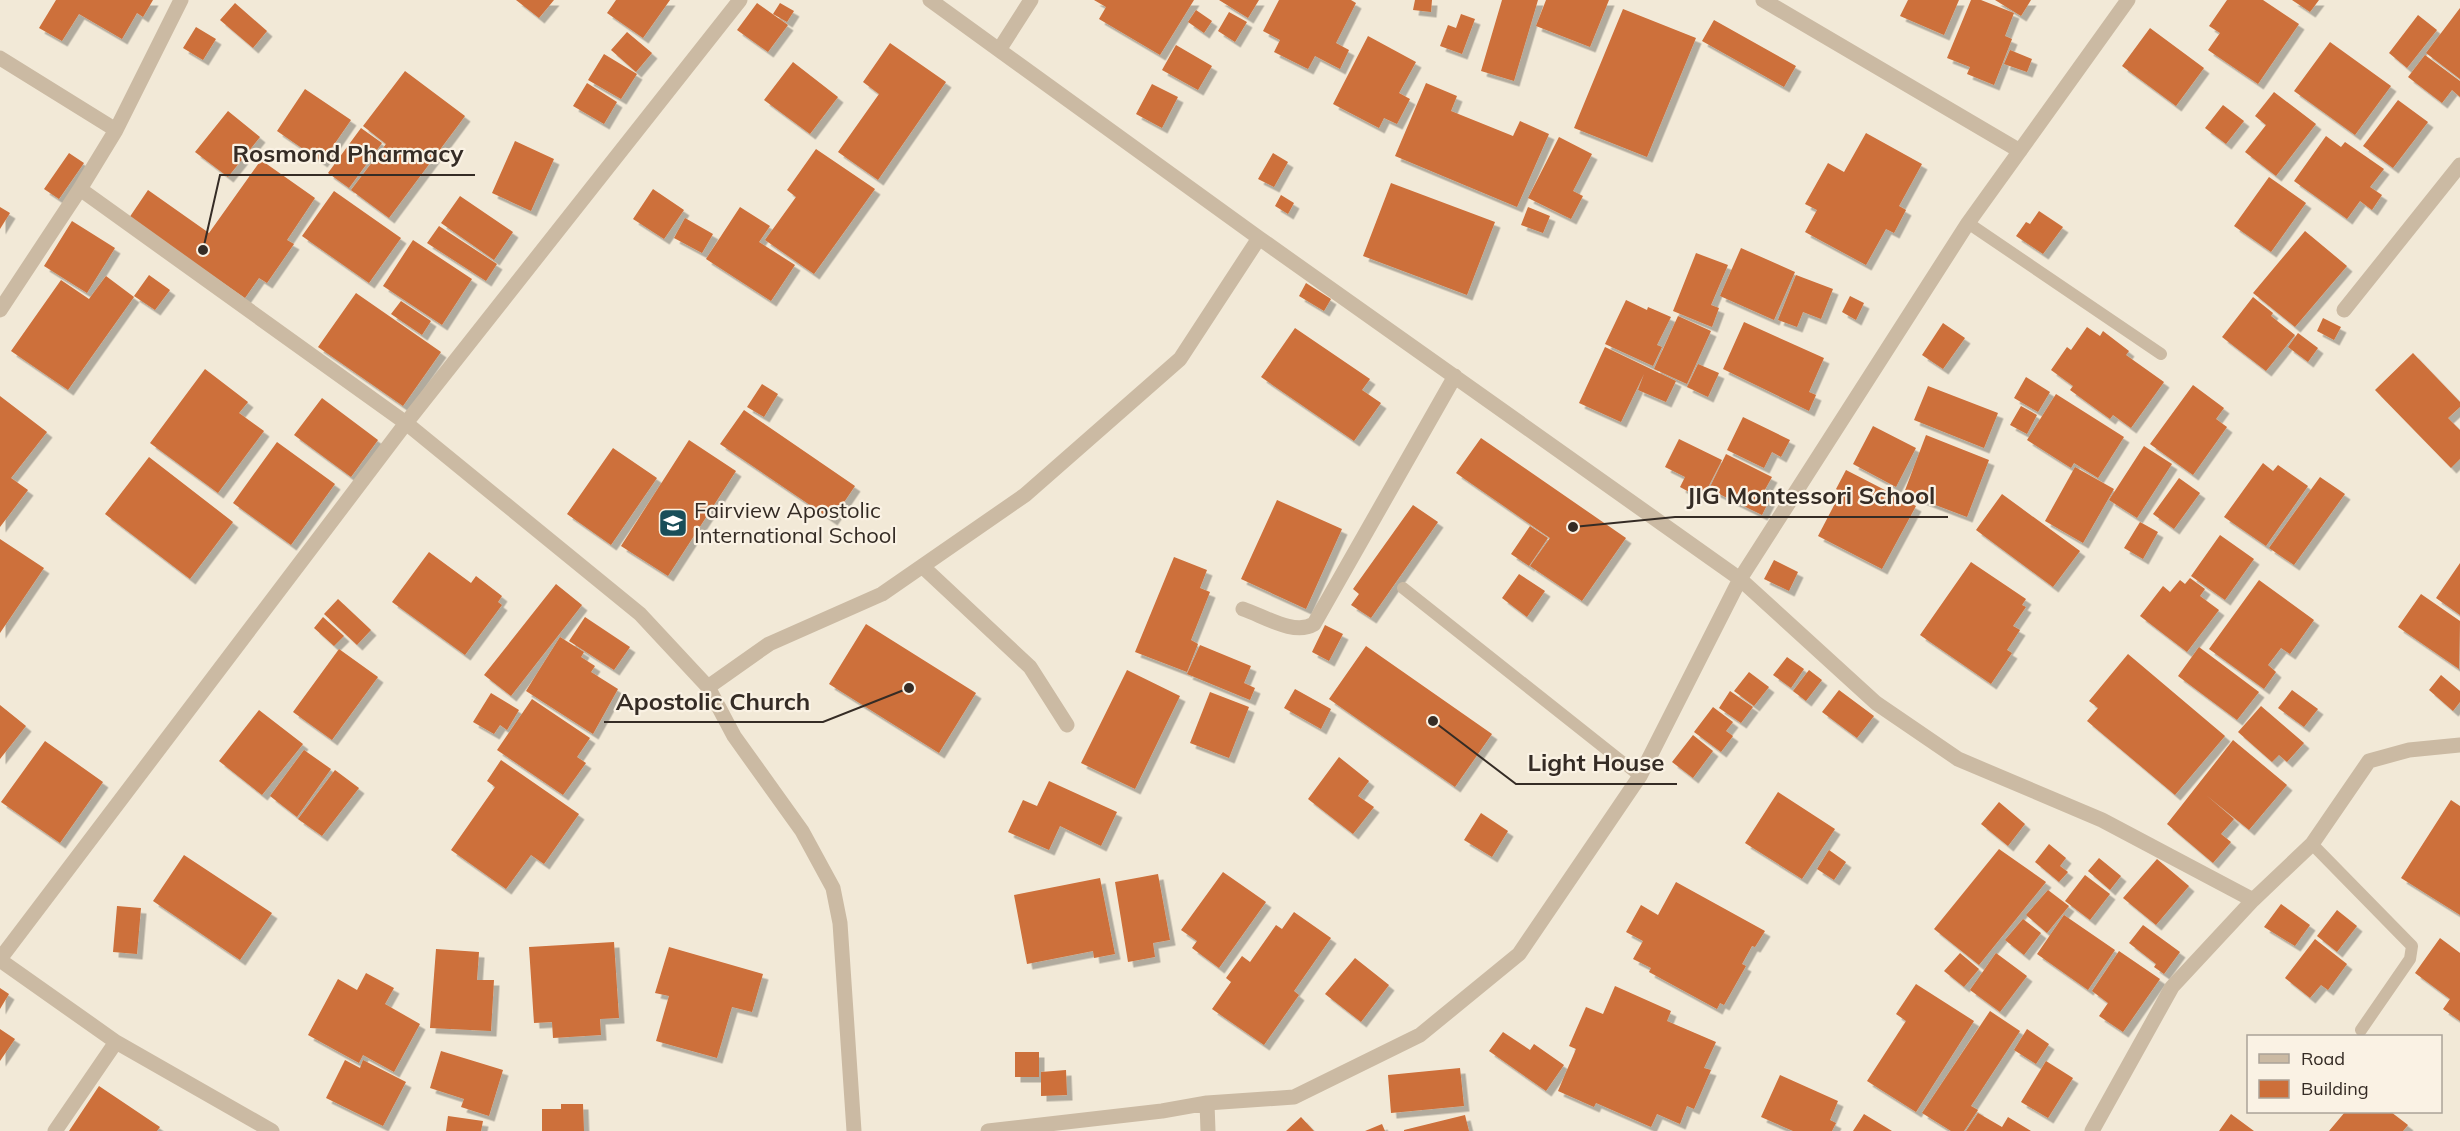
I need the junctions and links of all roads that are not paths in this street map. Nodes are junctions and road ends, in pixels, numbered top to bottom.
1 (181, 0) edge
2 (740, 0) edge
3 (930, 0) edge
4 (1031, 0) edge
5 (1762, 0) edge
6 (2128, 0) edge
7 (999, 50) junction
8 (0, 58) edge
9 (116, 130) junction
10 (2020, 151) junction
11 (2460, 165) edge
12 (80, 189) junction
13 (1968, 223) junction
14 (1260, 238) junction
15 (0, 310) edge
16 (2344, 310) dead end
17 (2162, 354) dead end
18 (1455, 376) junction
19 (406, 423) junction
20 (922, 566) junction
21 (1740, 579) junction
22 (1403, 588) dead end
23 (1243, 609) dead end
24 (708, 687) junction
25 (1067, 725) dead end
26 (2460, 745) edge
27 (1640, 776) junction
28 (2312, 844) junction
29 (2253, 900) junction
30 (0, 959) edge
31 (2361, 1030) dead end
32 (116, 1042) junction
33 (1207, 1103) junction
34 (55, 1131) edge
35 (272, 1131) edge
36 (854, 1131) edge
37 (988, 1131) edge
38 (1208, 1131) edge
39 (2092, 1131) edge

1 - 9 street
2 - 19 street
3 - 7 street
4 - 7 street
5 - 10 street
6 - 10 street
7 - 14 street
8 - 9 street
9 - 12 street
10 - 13 street
11 - 16 street
12 - 15 street
12 - 19 street
13 - 17 lane
13 - 21 street
14 - 18 street
14 - 20 street
18 - 21 street
18 - 23 street
19 - 24 street
19 - 30 street
20 - 24 street
20 - 25 street
21 - 27 street
21 - 29 street
22 - 27 lane
24 - 36 street
26 - 28 street
27 - 33 street
28 - 29 street
28 - 31 lane
29 - 39 street
30 - 32 street
32 - 34 street
32 - 35 street
33 - 37 street
33 - 38 street

